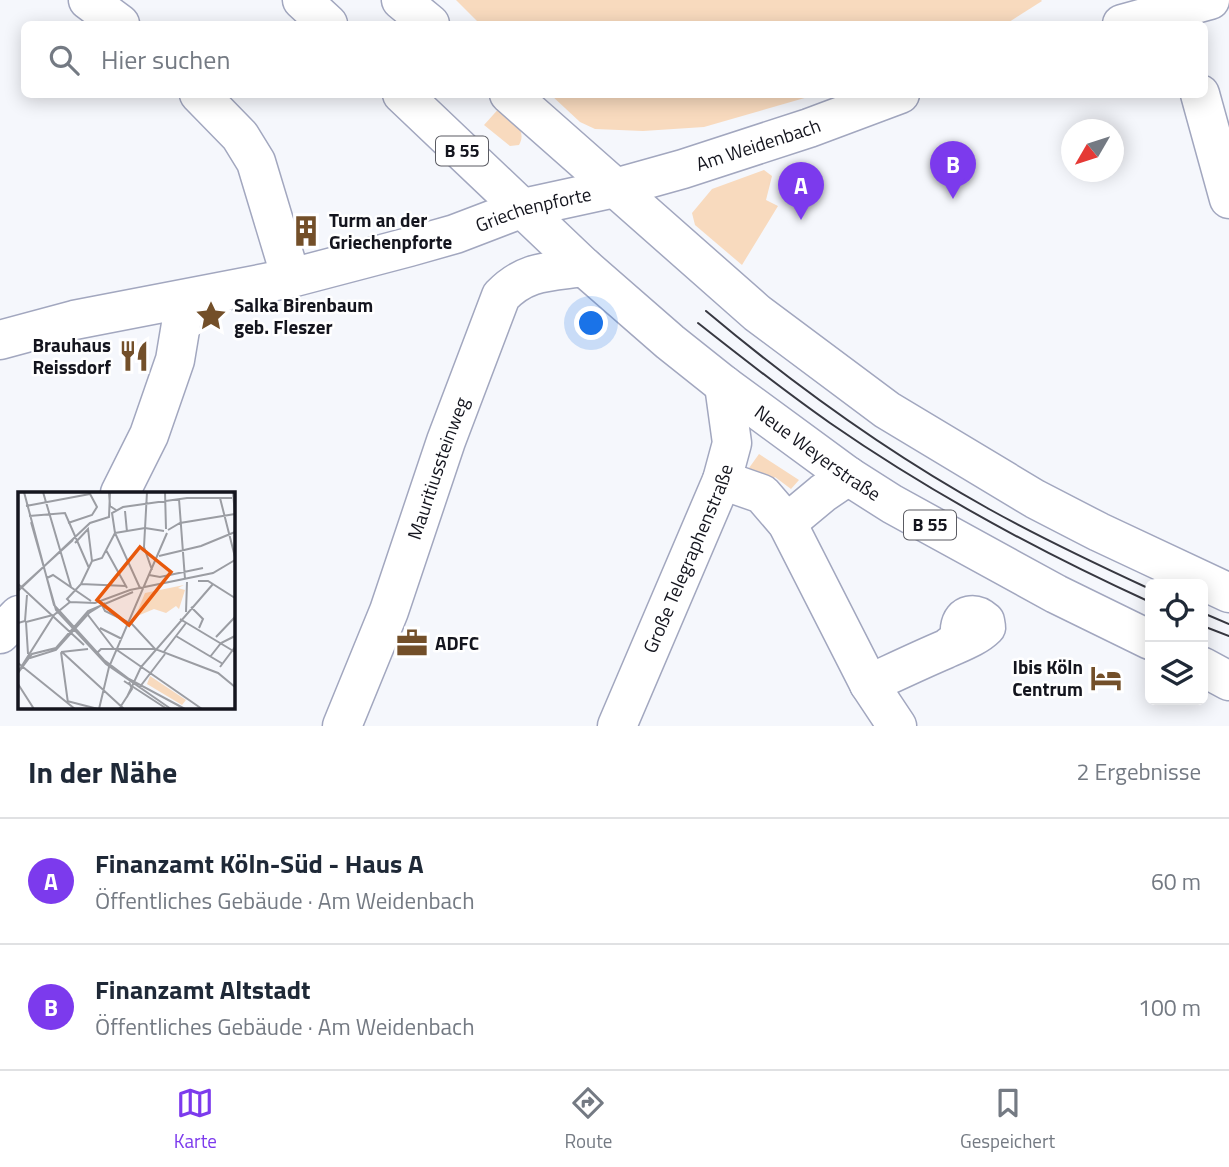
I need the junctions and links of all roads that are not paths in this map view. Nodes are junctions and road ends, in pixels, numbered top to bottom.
1 (88, 0) edge
2 (302, 0) edge
3 (401, 0) edge
4 (1186, 8) edge
5 (116, 21) edge
6 (325, 21) edge
7 (426, 21) edge
8 (1134, 21) edge
9 (203, 98) edge
10 (406, 98) edge
11 (514, 98) edge
12 (889, 98) edge
13 (1201, 98) edge
14 (615, 188) junction
15 (1229, 199) edge
16 (523, 208) junction
17 (584, 267) junction
18 (291, 278) junction
19 (185, 300) junction
20 (0, 340) edge
21 (724, 385) junction
22 (848, 476) junction
23 (722, 480) junction
24 (120, 492) edge
25 (788, 523) junction
26 (1229, 593) edge
27 (18, 616) edge
28 (0, 634) edge
29 (1145, 638) edge
30 (949, 647) dead end
31 (1208, 670) edge
32 (1229, 681) edge
33 (869, 684) junction
34 (342, 726) edge
35 (617, 726) edge
36 (897, 726) edge

1 - 5 street
2 - 6 street
3 - 7 street
4 - 8 street
9 - 18 street
10 - 16 street, B 55
11 - 14 street
12 - 14 street, Am Weidenbach
13 - 15 street
14 - 16 street, Griechenpforte
14 - 26 street
16 - 17 street, Neue Weyerstraße / B 55
16 - 18 street, Griechenpforte
17 - 21 street, Neue Weyerstraße / B 55
17 - 34 street, Mauritiussteinweg
18 - 19 street, Griechenpforte
19 - 20 street, Griechenpforte
19 - 24 street
21 - 22 street, Neue Weyerstraße / B 55
21 - 23 street, Große Telegraphenstraße
22 - 25 street
22 - 29 street, Neue Weyerstraße / B 55
23 - 25 street
23 - 35 street, Große Telegraphenstraße
25 - 33 street
27 - 28 street
30 - 33 street
31 - 32 street
33 - 36 street

